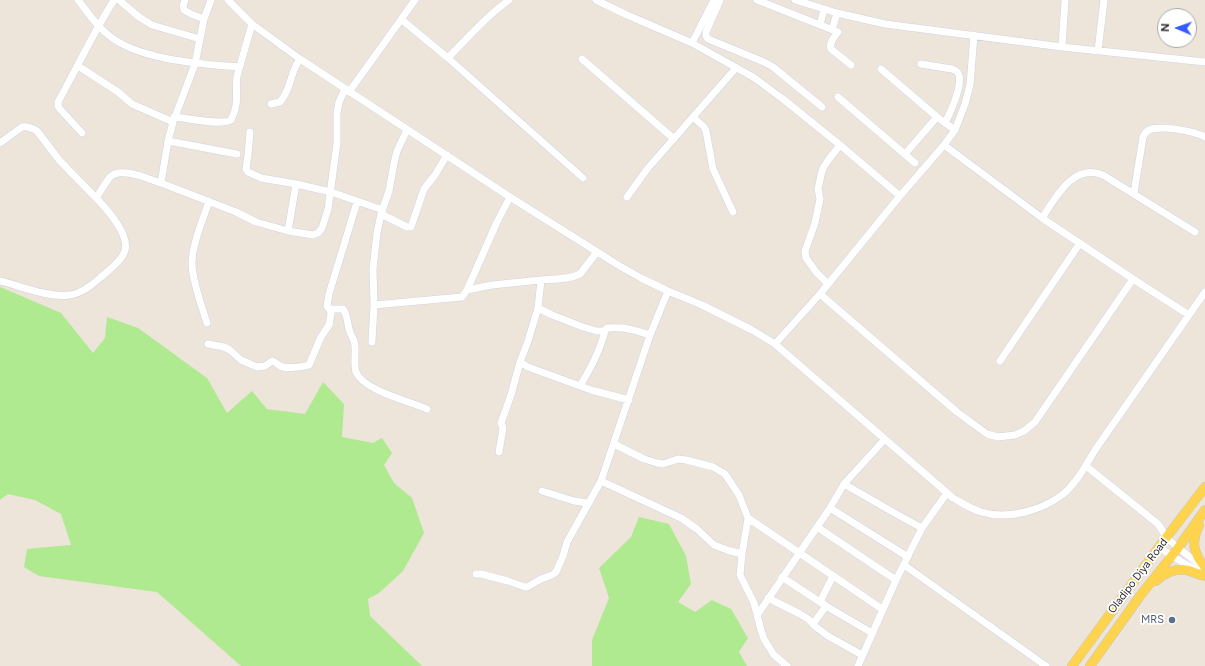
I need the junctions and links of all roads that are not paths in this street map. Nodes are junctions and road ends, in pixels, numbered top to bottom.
1 (78, 0) edge
2 (114, 0) edge
3 (119, 0) edge
4 (185, 0) edge
5 (211, 0) edge
6 (228, 0) edge
7 (415, 0) edge
8 (509, 0) edge
9 (596, 0) edge
10 (714, 0) edge
11 (720, 0) edge
12 (757, 0) edge
13 (795, 0) edge
14 (1066, 0) edge
15 (1104, 0) edge
16 (824, 9) junction
17 (837, 13) junction
18 (204, 19) junction
19 (402, 20) junction
20 (252, 24) junction
21 (820, 25) junction
22 (98, 26) junction
23 (832, 30) junction
24 (974, 36) junction
25 (200, 39) junction
26 (692, 43) junction
27 (1062, 47) junction
28 (1098, 51) junction
29 (448, 58) junction
30 (300, 59) junction
31 (582, 59) dead end
32 (1205, 62) edge
33 (196, 64) junction
34 (921, 64) dead end
35 (851, 65) dead end
36 (78, 66) junction
37 (239, 67) junction
38 (736, 68) junction
39 (882, 69) dead end
40 (347, 90) junction
41 (838, 97) dead end
42 (271, 104) dead end
43 (822, 107) dead end
44 (693, 117) junction
45 (937, 117) junction
46 (173, 120) junction
47 (945, 123) junction
48 (407, 130) junction
49 (954, 130) junction
50 (250, 132) dead end
51 (82, 133) dead end
52 (1205, 137) edge
53 (674, 139) junction
54 (168, 141) junction
55 (0, 143) edge
56 (840, 145) junction
57 (944, 145) junction
58 (237, 154) dead end
59 (904, 154) junction
60 (447, 155) junction
61 (915, 163) dead end
62 (583, 178) dead end
63 (161, 183) junction
64 (296, 184) junction
65 (331, 192) junction
66 (1134, 193) junction
67 (900, 196) junction
68 (510, 197) junction
69 (627, 197) dead end
70 (96, 198) junction
71 (209, 201) junction
72 (357, 202) junction
73 (382, 212) junction
74 (733, 212) dead end
75 (1042, 218) junction
76 (288, 231) junction
77 (1194, 232) dead end
78 (1080, 243) junction
79 (597, 252) junction
80 (1133, 279) junction
81 (541, 280) junction
82 (0, 281) edge
83 (828, 284) junction
84 (467, 290) junction
85 (668, 291) junction
86 (1205, 292) edge
87 (820, 294) junction
88 (374, 305) junction
89 (538, 308) junction
90 (330, 309) junction
91 (1189, 315) junction
92 (207, 323) dead end
93 (605, 331) junction
94 (650, 335) junction
95 (372, 342) dead end
96 (208, 344) dead end
97 (775, 344) junction
98 (1000, 361) dead end
99 (520, 362) junction
100 (580, 386) junction
101 (629, 400) junction
102 (427, 409) dead end
103 (885, 439) junction
104 (614, 444) junction
105 (499, 452) dead end
106 (1086, 466) junction
107 (601, 481) junction
108 (844, 484) junction
109 (1205, 487) edge
110 (542, 491) dead end
111 (947, 493) junction
112 (588, 503) junction
113 (830, 508) junction
114 (1205, 510) edge
115 (1205, 514) edge
116 (748, 518) junction
117 (817, 527) junction
118 (922, 528) junction
119 (1167, 538) junction
120 (1160, 547) junction
121 (1178, 548) junction
122 (799, 552) junction
123 (742, 554) junction
124 (1172, 556) junction
125 (908, 557) junction
126 (904, 564) junction
127 (1205, 568) edge
128 (476, 574) dead end
129 (833, 576) junction
130 (1205, 576) edge
131 (782, 577) junction
132 (896, 580) junction
133 (1140, 596) junction
134 (768, 598) junction
135 (823, 604) junction
136 (882, 609) junction
137 (758, 614) junction
138 (813, 624) junction
139 (872, 633) junction
140 (862, 655) junction
141 (859, 665) edge
142 (787, 666) edge
143 (1046, 666) edge
144 (1072, 666) edge
145 (1090, 666) edge

1 - 22 street
2 - 22 street
3 - 25 street
4 - 18 street
5 - 18 street
6 - 20 street
7 - 19 street
8 - 29 street
9 - 26 street
10 - 26 street
11 - 43 street
12 - 21 street
13 - 16 street
14 - 27 street
15 - 28 street
16 - 17 street
16 - 21 street
17 - 23 street
17 - 24 street
18 - 25 street
19 - 29 street
19 - 40 street
20 - 30 street
20 - 37 street
21 - 23 street
22 - 33 street
22 - 36 street
23 - 35 street
24 - 27 street
24 - 49 street
25 - 33 street
26 - 38 street
27 - 28 street
28 - 32 street
29 - 62 street
30 - 40 street
30 - 42 street
31 - 53 street
33 - 37 street
33 - 46 street
34 - 47 street
36 - 46 street
36 - 51 street
37 - 46 street
38 - 44 street
38 - 56 street
39 - 45 street
40 - 48 street
40 - 65 street
41 - 59 street
44 - 53 street
44 - 74 street
45 - 47 street
45 - 59 street
46 - 54 street
47 - 49 street
48 - 60 street
48 - 73 street
49 - 57 street
50 - 64 street
52 - 66 street
53 - 69 street
54 - 58 street
54 - 63 street
55 - 70 street
56 - 67 street
56 - 83 street
57 - 67 street
57 - 75 street
59 - 61 street
60 - 68 street
60 - 73 street
63 - 70 street
63 - 71 street
64 - 65 street
64 - 76 street
65 - 72 street
65 - 76 street
66 - 75 street
66 - 77 street
67 - 83 street
68 - 79 street
68 - 84 street
70 - 82 street
71 - 76 street
71 - 92 street
72 - 73 street
72 - 90 street
73 - 88 street
75 - 78 street
78 - 80 street
78 - 98 street
79 - 81 street
79 - 85 street
80 - 87 street
80 - 91 street
81 - 84 street
81 - 89 street
83 - 87 street
84 - 88 street
85 - 94 street
85 - 97 street
86 - 91 street
87 - 97 street
88 - 95 street
89 - 93 street
89 - 99 street
90 - 96 street
90 - 102 street
91 - 106 street
93 - 94 street
93 - 100 street
94 - 101 street
97 - 103 street
99 - 100 street
99 - 105 street
100 - 101 street
101 - 104 street
103 - 108 street
103 - 111 street
104 - 107 street
104 - 116 street
106 - 111 street
106 - 119 street
107 - 112 street
107 - 123 street
108 - 113 street
108 - 118 street
109 - 119 main road, Oladipo Diya Road
110 - 112 street
111 - 118 street
112 - 128 street
113 - 117 street
113 - 125 street
114 - 121 main road, Oladipo Diya Road
115 - 127 main road
116 - 122 street
116 - 123 street
117 - 122 street
117 - 132 street
118 - 125 street
119 - 120 main road, Oladipo Diya Road
119 - 121 street
120 - 124 street
120 - 144 main road, Oladipo Diya Road
121 - 124 main road, Oladipo Diya Road
121 - 127 street
122 - 129 street
122 - 131 street
123 - 137 street
124 - 130 street
124 - 133 main road, Oladipo Diya Road
125 - 126 street
126 - 132 street
126 - 143 street
129 - 135 street
129 - 136 street
130 - 133 main road
131 - 134 street
131 - 135 street
132 - 136 street
133 - 145 main road, Oladipo Diya Road
134 - 137 street
134 - 138 street
135 - 138 street
135 - 139 street
136 - 139 street
137 - 142 street
138 - 140 street
139 - 140 street
140 - 141 street

